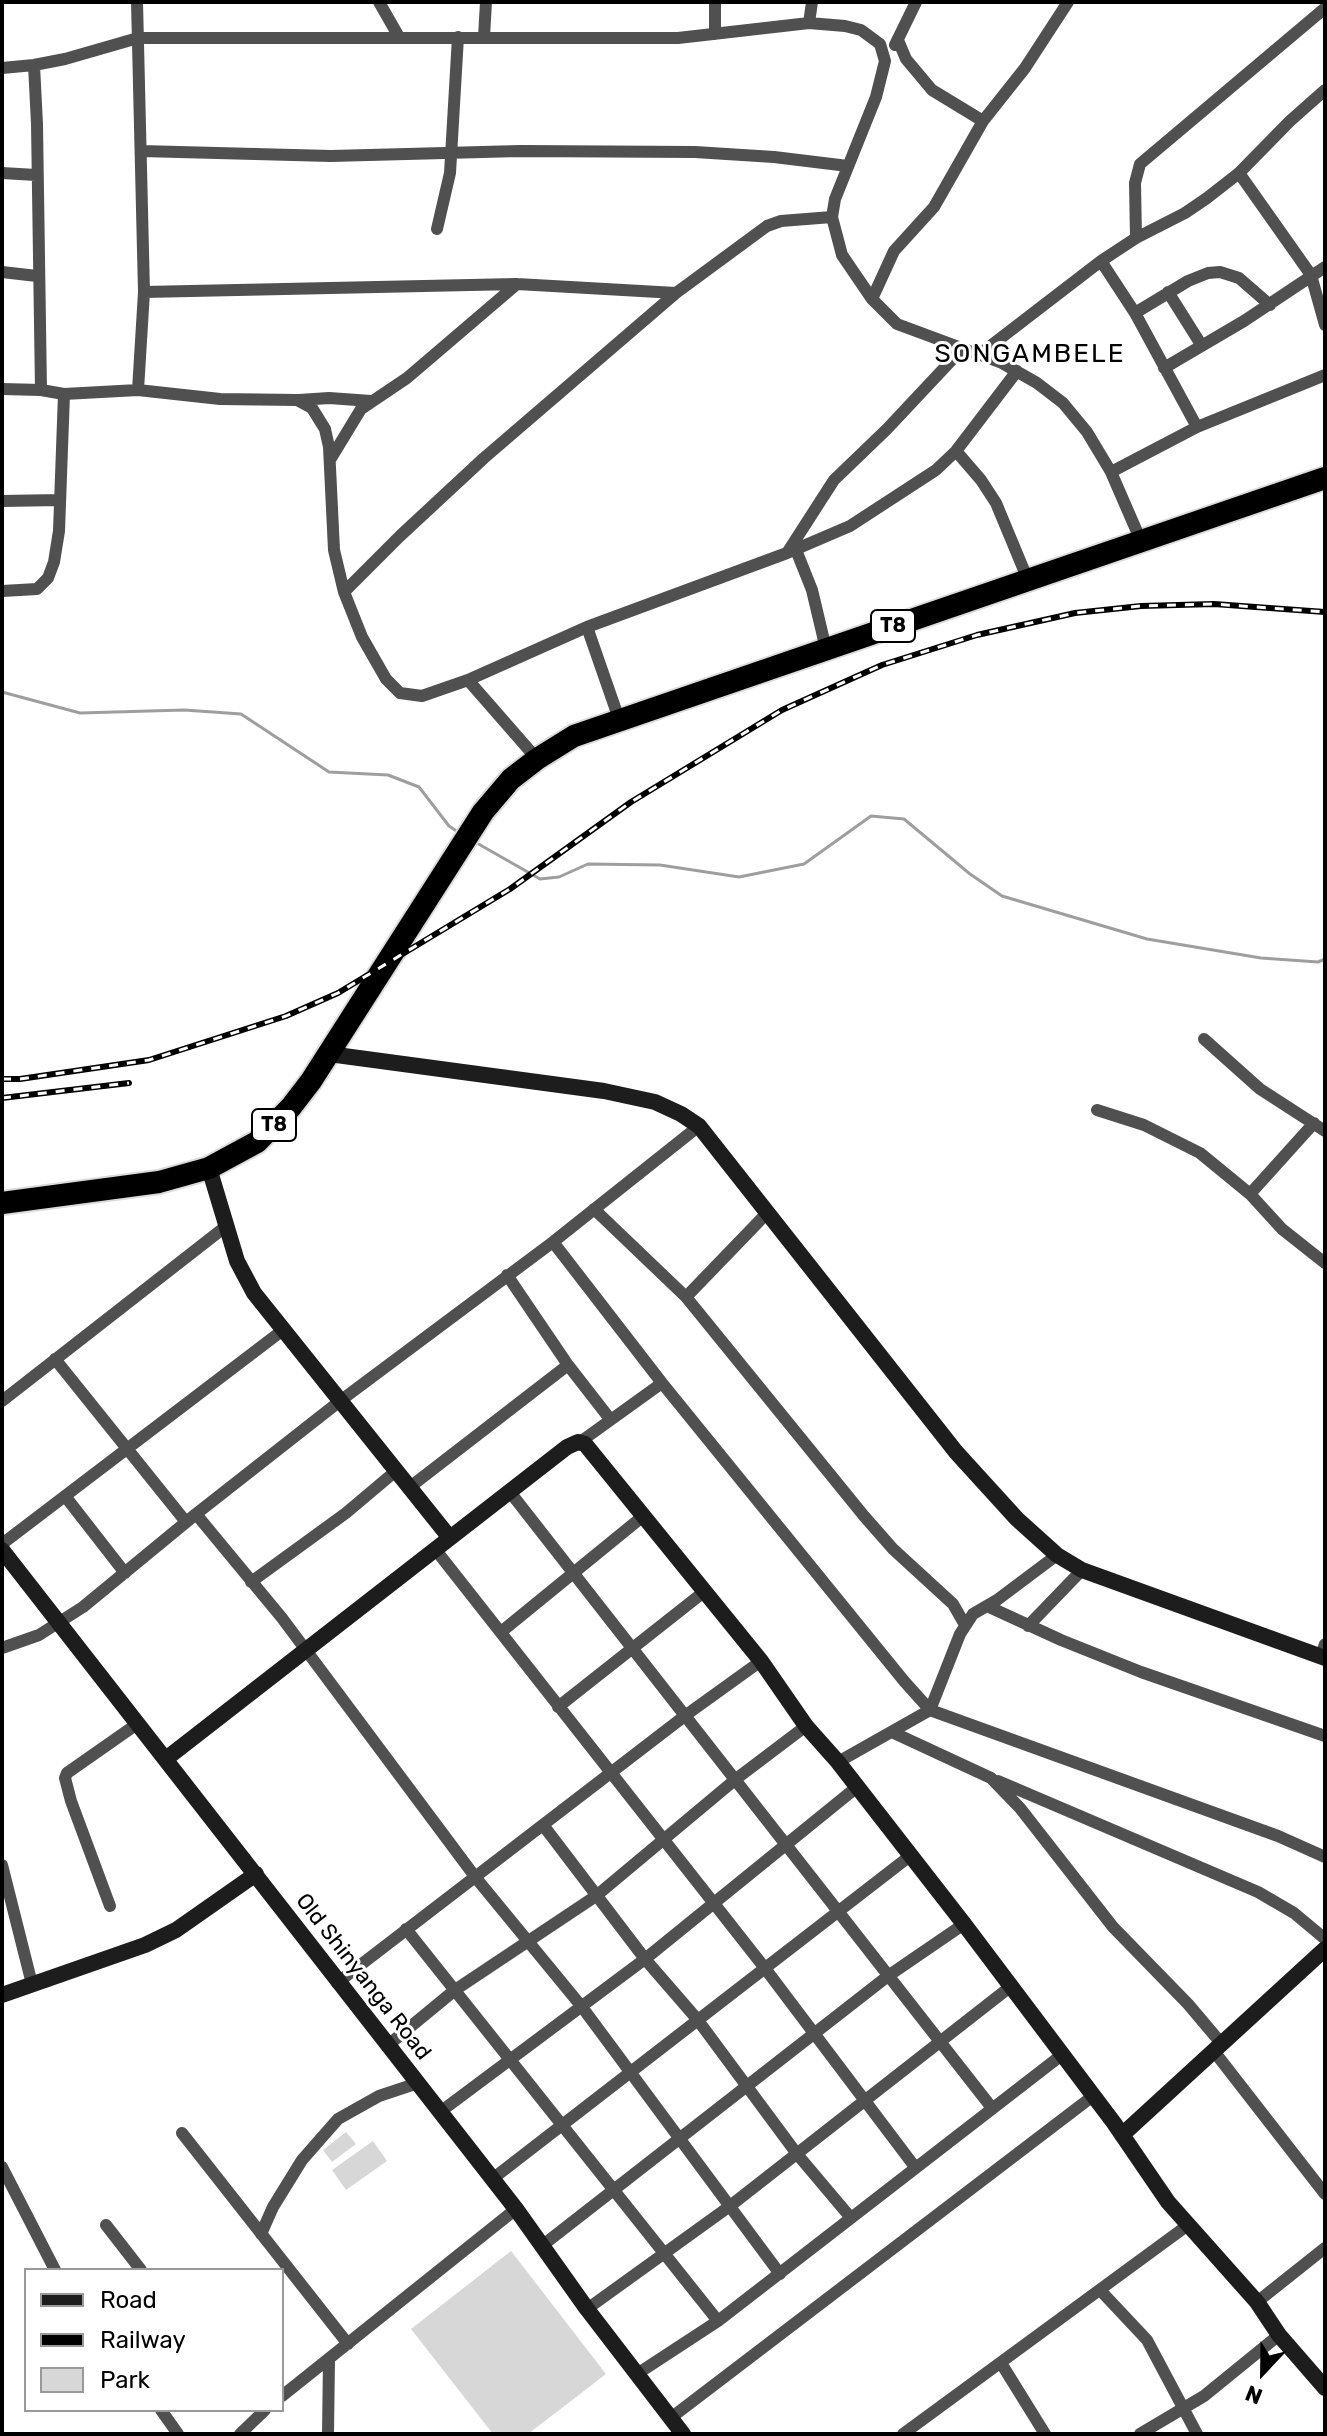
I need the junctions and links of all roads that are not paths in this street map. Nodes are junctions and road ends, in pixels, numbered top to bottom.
1 (137, 2) edge
2 (379, 2) edge
3 (486, 2) edge
4 (715, 2) edge
5 (812, 2) edge
6 (916, 2) edge
7 (1068, 2) edge
8 (1325, 8) edge
9 (809, 23) junction
10 (715, 34) junction
11 (399, 37) junction
12 (458, 37) junction
13 (484, 37) junction
14 (138, 38) junction
15 (898, 40) junction
16 (885, 61) junction
17 (34, 65) junction
18 (2, 68) edge
19 (1325, 90) edge
20 (983, 121) junction
21 (141, 151) junction
22 (452, 152) junction
23 (848, 166) junction
24 (2, 173) edge
25 (1239, 173) junction
26 (36, 175) junction
27 (832, 217) junction
28 (437, 229) dead end
29 (1136, 238) junction
30 (1101, 261) junction
31 (1325, 267) edge
32 (2, 272) edge
33 (1311, 275) junction
34 (37, 276) junction
35 (517, 284) junction
36 (144, 292) junction
37 (1168, 292) junction
38 (676, 293) junction
39 (872, 299) junction
40 (1270, 305) junction
41 (1135, 313) junction
42 (1325, 325) edge
43 (1202, 346) junction
44 (963, 348) junction
45 (980, 354) junction
46 (1164, 368) junction
47 (1017, 371) junction
48 (1325, 375) edge
49 (2, 389) edge
50 (41, 390) junction
51 (138, 390) junction
52 (64, 394) junction
53 (297, 400) junction
54 (371, 401) junction
55 (1197, 427) junction
56 (956, 451) junction
57 (330, 460) junction
58 (1111, 472) junction
59 (1325, 478) edge
60 (60, 500) junction
61 (2, 501) edge
62 (1141, 541) junction
63 (791, 551) junction
64 (1028, 580) junction
65 (2, 591) edge
66 (344, 592) junction
67 (587, 627) junction
68 (826, 649) junction
69 (468, 680) junction
70 (619, 719) junction
71 (537, 759) junction
72 (1204, 1039) dead end
73 (329, 1054) junction
74 (1097, 1110) dead end
75 (699, 1126) junction
76 (1320, 1127) edge
77 (209, 1168) junction
78 (1250, 1194) junction
79 (2, 1203) edge
80 (594, 1209) junction
81 (768, 1212) junction
82 (225, 1227) junction
83 (553, 1242) junction
84 (1325, 1263) edge
85 (507, 1275) junction
86 (686, 1297) junction
87 (283, 1330) junction
88 (55, 1359) junction
89 (568, 1365) junction
90 (662, 1383) junction
91 (2, 1401) edge
92 (340, 1401) junction
93 (610, 1419) junction
94 (580, 1442) junction
95 (127, 1450) junction
96 (397, 1470) junction
97 (410, 1487) junction
98 (510, 1492) junction
99 (65, 1496) junction
100 (642, 1517) junction
101 (191, 1518) junction
102 (450, 1538) junction
103 (2, 1544) edge
104 (435, 1549) junction
105 (2, 1550) edge
106 (1057, 1555) junction
107 (1082, 1570) junction
108 (125, 1573) junction
109 (574, 1575) junction
110 (251, 1582) junction
111 (705, 1591) junction
112 (987, 1606) junction
113 (58, 1624) junction
114 (965, 1625) junction
115 (1028, 1626) junction
116 (501, 1632) junction
117 (2, 1648) edge
118 (632, 1650) junction
119 (308, 1651) junction
120 (1324, 1652) edge
121 (761, 1661) junction
122 (558, 1707) junction
123 (930, 1710) junction
124 (686, 1715) junction
125 (137, 1724) junction
126 (806, 1726) junction
127 (894, 1733) junction
128 (1325, 1736) edge
129 (167, 1758) junction
130 (838, 1762) junction
131 (611, 1773) junction
132 (991, 1778) junction
133 (736, 1779) junction
134 (857, 1787) junction
135 (543, 1825) junction
136 (664, 1840) junction
137 (786, 1844) junction
138 (910, 1856) junction
139 (1325, 1857) edge
140 (2, 1865) edge
141 (256, 1874) junction
142 (476, 1878) junction
143 (596, 1896) junction
144 (713, 1904) junction
145 (110, 1906) dead end
146 (837, 1913) junction
147 (964, 1924) junction
148 (406, 1929) junction
149 (1325, 1939) edge
150 (526, 1941) junction
151 (1325, 1949) edge
152 (645, 1959) junction
153 (764, 1967) junction
154 (888, 1976) junction
155 (337, 1983) junction
156 (32, 1984) junction
157 (1010, 1987) junction
158 (455, 1990) junction
159 (2, 1995) edge
160 (582, 2007) junction
161 (697, 2019) junction
162 (815, 2033) junction
163 (939, 2042) junction
164 (387, 2046) junction
165 (1217, 2047) junction
166 (1063, 2054) junction
167 (510, 2061) junction
168 (629, 2071) junction
169 (418, 2083) junction
170 (748, 2088) junction
171 (1093, 2096) junction
172 (866, 2102) junction
173 (992, 2108) junction
174 (440, 2112) junction
175 (560, 2125) junction
176 (182, 2133) dead end
177 (1122, 2135) junction
178 (680, 2137) junction
179 (797, 2154) junction
180 (2, 2167) edge
181 (915, 2167) junction
182 (491, 2180) junction
183 (613, 2190) junction
184 (1325, 2194) edge
185 (730, 2206) junction
186 (516, 2209) junction
187 (851, 2218) junction
188 (106, 2225) dead end
189 (1188, 2225) junction
190 (261, 2234) junction
191 (543, 2245) junction
192 (1325, 2248) edge
193 (664, 2255) junction
194 (282, 2261) junction
195 (54, 2268) edge
196 (139, 2268) edge
197 (273, 2268) edge
198 (780, 2274) junction
199 (1100, 2290) junction
200 (1257, 2302) junction
201 (587, 2309) junction
202 (718, 2321) junction
203 (1279, 2335) junction
204 (348, 2344) junction
205 (329, 2359) junction
206 (1001, 2363) junction
207 (637, 2374) junction
208 (1324, 2384) edge
209 (284, 2394) edge
210 (1184, 2410) junction
211 (162, 2412) edge
212 (260, 2412) edge
213 (672, 2417) junction
214 (909, 2432) edge
215 (178, 2434) edge
216 (240, 2434) edge
217 (328, 2434) edge
218 (683, 2434) edge
219 (1045, 2434) edge
220 (1140, 2434) edge
221 (1197, 2434) edge

1 - 14 street
2 - 11 street
3 - 13 street
4 - 10 street
5 - 9 street
6 - 15 street
7 - 20 street
8 - 29 street
9 - 10 street
9 - 16 street
10 - 13 street
11 - 12 street
11 - 14 street
12 - 13 street
12 - 22 street
14 - 17 street
14 - 21 street
15 - 16 street
15 - 20 street
16 - 23 street
17 - 18 street
17 - 26 street
19 - 25 street
20 - 39 street
21 - 22 street
21 - 36 street
22 - 23 street
22 - 28 street
23 - 27 street
24 - 26 street
25 - 29 street
25 - 33 street
26 - 34 street
27 - 38 street
27 - 39 street
29 - 30 street
30 - 41 street
30 - 45 street
31 - 33 street
32 - 34 street
33 - 40 street
33 - 42 street
34 - 50 street
35 - 36 street
35 - 38 street
35 - 54 street
36 - 51 street
37 - 40 street
37 - 41 street
37 - 43 street
38 - 66 street
39 - 44 street
40 - 43 street
41 - 46 street
43 - 46 street
44 - 45 street
44 - 63 street
45 - 47 street
46 - 55 street
47 - 56 street
47 - 58 street
48 - 55 street
49 - 50 street
50 - 52 street
51 - 52 street
51 - 53 street
52 - 60 street
53 - 54 street
53 - 57 street
54 - 57 street
55 - 58 street
56 - 63 street
56 - 64 street
57 - 66 street
58 - 62 street
59 - 62 highway, T8
60 - 61 street
60 - 65 street
62 - 64 highway, T8
63 - 67 street
63 - 68 street
64 - 68 highway, T8
66 - 69 street
67 - 69 street
67 - 70 street
68 - 70 highway, T8
69 - 71 street
70 - 71 highway, T8
71 - 73 highway, T8
72 - 76 street
73 - 75 street
73 - 77 highway, T8
74 - 78 street
75 - 80 street
75 - 81 street
76 - 78 street
77 - 79 highway, T8
77 - 82 street
78 - 84 street
80 - 83 street
80 - 86 street
81 - 86 street
81 - 106 street
82 - 87 street
82 - 88 street
83 - 85 street
83 - 90 street
85 - 89 street
85 - 92 street
86 - 114 street
87 - 92 street
87 - 95 street
88 - 91 street
88 - 95 street
89 - 93 street
89 - 97 street
90 - 93 street
90 - 123 street
92 - 96 street
92 - 101 street
93 - 94 street
94 - 98 street
94 - 100 street
95 - 99 street
95 - 101 street
96 - 97 street
96 - 110 street
97 - 102 street
98 - 102 street
98 - 109 street
99 - 103 street
99 - 108 street
100 - 109 street
100 - 111 street
101 - 108 street
101 - 110 street
102 - 104 street
104 - 116 street
104 - 119 street
105 - 113 street, Old Shinyanga Road
106 - 107 street
106 - 112 street
107 - 115 street
107 - 120 street
108 - 113 street
109 - 116 street
109 - 118 street
110 - 119 street
111 - 118 street
111 - 121 street
112 - 114 street
112 - 115 street
113 - 117 street
113 - 125 street, Old Shinyanga Road
114 - 123 street
115 - 128 street
116 - 122 street
118 - 122 street
118 - 124 street
119 - 129 street
119 - 142 street
121 - 124 street
121 - 126 street
122 - 131 street
123 - 127 street
123 - 139 street
124 - 131 street
124 - 133 street
125 - 129 street, Old Shinyanga Road
125 - 145 street
126 - 130 street
126 - 133 street
127 - 130 street
127 - 132 street
129 - 141 street, Old Shinyanga Road
130 - 134 street
131 - 135 street
131 - 136 street
132 - 149 street
132 - 165 street
133 - 136 street
133 - 137 street
134 - 137 street
134 - 138 street
135 - 142 street
135 - 143 street
136 - 143 street
136 - 144 street
137 - 144 street
137 - 146 street
138 - 146 street
138 - 147 street
140 - 156 street
141 - 155 street, Old Shinyanga Road
141 - 156 street
142 - 148 street
142 - 150 street
143 - 150 street
143 - 152 street
144 - 152 street
144 - 153 street
146 - 153 street
146 - 154 street
147 - 154 street
147 - 157 street
148 - 155 street
148 - 158 street
150 - 158 street
150 - 160 street
151 - 165 street
152 - 160 street
152 - 161 street
153 - 161 street
153 - 162 street
154 - 162 street
154 - 163 street
155 - 164 street, Old Shinyanga Road
156 - 159 street
157 - 163 street
157 - 166 street
158 - 164 street
158 - 167 street
160 - 167 street
160 - 168 street
161 - 168 street
161 - 170 street
162 - 170 street
162 - 172 street
163 - 172 street
163 - 173 street
164 - 169 street, Old Shinyanga Road
165 - 177 street
165 - 184 street
166 - 171 street
166 - 173 street
167 - 174 street
167 - 175 street
168 - 175 street
168 - 178 street
169 - 174 street, Old Shinyanga Road
169 - 190 street
170 - 178 street
170 - 179 street
171 - 177 street
171 - 213 street
172 - 179 street
172 - 181 street
173 - 181 street
174 - 182 street, Old Shinyanga Road
175 - 182 street
175 - 183 street
176 - 190 street
177 - 189 street
178 - 183 street
178 - 185 street
179 - 185 street
179 - 187 street
180 - 195 street
181 - 187 street
182 - 186 street, Old Shinyanga Road
183 - 191 street
183 - 193 street
185 - 193 street
185 - 198 street
186 - 191 street, Old Shinyanga Road
186 - 204 street
187 - 198 street
188 - 196 street
189 - 199 street
189 - 200 street
190 - 194 street
191 - 201 street, Old Shinyanga Road
192 - 200 street
193 - 201 street
193 - 202 street
194 - 197 street
194 - 204 street
198 - 202 street
199 - 206 street
199 - 210 street
200 - 203 street
201 - 207 street, Old Shinyanga Road
202 - 207 street
203 - 208 street
203 - 210 street
204 - 205 street
205 - 209 street
205 - 217 street
206 - 214 street
206 - 219 street
207 - 213 street, Old Shinyanga Road
210 - 220 street
210 - 221 street
211 - 215 street
212 - 216 street
213 - 218 street, Old Shinyanga Road

